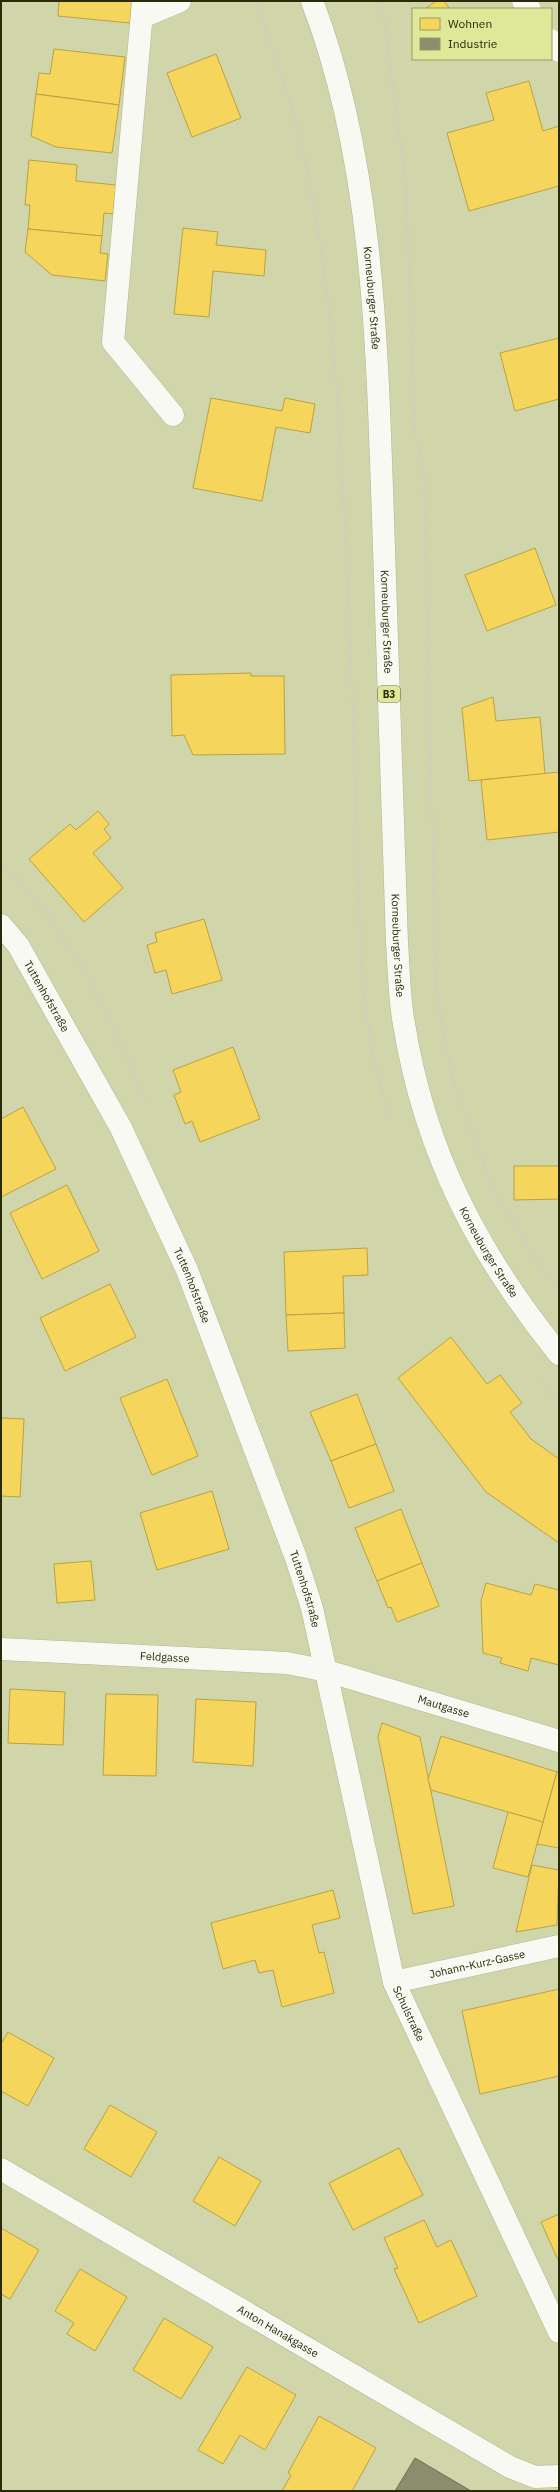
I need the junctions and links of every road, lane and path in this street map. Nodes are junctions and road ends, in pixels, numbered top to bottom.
1 (180, 1) edge
2 (312, 1) edge
3 (378, 1) edge
4 (143, 9) edge
5 (552, 41) edge
6 (559, 51) edge
7 (173, 415) dead end
8 (1, 925) edge
9 (559, 1290) edge
10 (559, 1354) edge
11 (1, 1649) edge
12 (327, 1671) junction
13 (559, 1741) edge
14 (559, 1946) edge
15 (394, 1982) junction
16 (1, 2169) edge
17 (559, 2332) edge
18 (559, 2476) edge

1 - 4 street
2 - 10 street, Korneuburger Straße / B3
3 - 9 path
4 - 7 street
5 - 6 street
8 - 12 street, Tuttenhofstraße
11 - 12 street, Feldgasse
12 - 13 street, Mautgasse
12 - 15 street, Schulstraße
14 - 15 street, Johann-Kurz-Gasse
15 - 17 street, Schulstraße
16 - 18 street, Anton Hanakgasse

